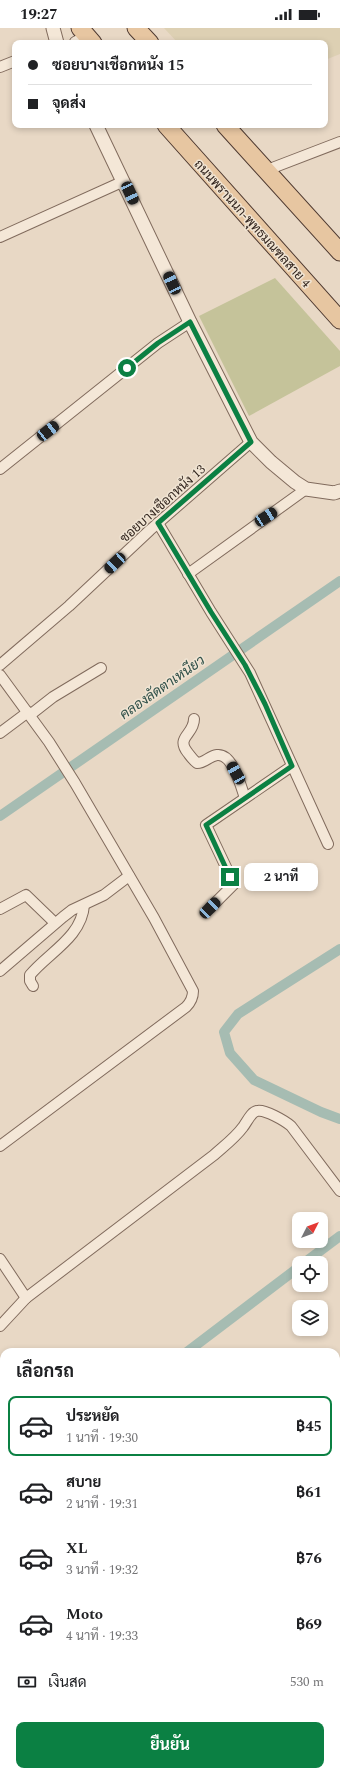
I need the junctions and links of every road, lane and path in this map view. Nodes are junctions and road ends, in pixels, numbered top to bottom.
1 (53, 28) edge
2 (136, 28) edge
3 (141, 28) edge
4 (56, 40) edge
5 (148, 40) edge
6 (149, 40) edge
7 (12, 62) edge
8 (0, 67) edge
9 (98, 128) edge
10 (169, 128) edge
11 (228, 128) edge
12 (340, 142) edge
13 (266, 170) junction
14 (124, 181) junction
15 (0, 237) edge
16 (340, 252) edge
17 (340, 320) edge
18 (190, 322) junction
19 (251, 442) junction
20 (0, 469) edge
21 (306, 489) junction
22 (340, 491) edge
23 (158, 523) junction
24 (188, 574) junction
25 (0, 665) edge
26 (101, 668) dead end
27 (0, 675) edge
28 (29, 714) junction
29 (194, 719) dead end
30 (0, 733) edge
31 (292, 766) junction
32 (245, 798) junction
33 (328, 844) dead end
34 (129, 876) junction
35 (84, 906) junction
36 (210, 908) dead end
37 (0, 909) edge
38 (55, 923) junction
39 (0, 971) edge
40 (33, 986) dead end
41 (0, 1146) edge
42 (340, 1191) edge
43 (0, 1259) edge
44 (26, 1298) junction
45 (0, 1326) edge

1 - 4 street
2 - 5 main road
3 - 6 main road
7 - 8 street
9 - 14 street
10 - 17 main road, ถนนพรานนก-พุทธมณฑลสาย 4
11 - 13 main road
12 - 13 street
13 - 16 main road
14 - 15 street
14 - 18 street
18 - 19 street
18 - 20 street
19 - 21 street
19 - 23 street, ซอยบางเชือกหนัง 13
21 - 22 street
21 - 24 street
23 - 24 street
23 - 25 street, ซอยบางเชือกหนัง 13
24 - 31 street
26 - 28 street
27 - 28 street
28 - 30 street
28 - 34 street
29 - 32 street
31 - 32 street
31 - 33 street
32 - 36 street
34 - 35 street
34 - 41 street
35 - 38 street
35 - 40 street
37 - 38 street
38 - 39 street
42 - 44 street
43 - 44 street
44 - 45 street

